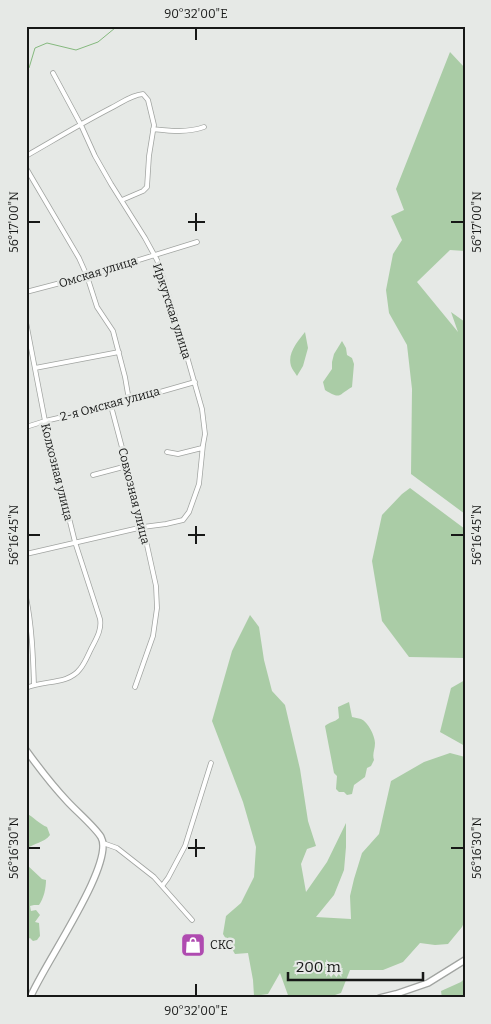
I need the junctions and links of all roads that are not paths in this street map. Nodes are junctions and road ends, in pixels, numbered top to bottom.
1 (53, 73) dead end
2 (81, 125) junction
3 (204, 127) dead end
4 (153, 129) junction
5 (26, 156) edge
6 (26, 168) edge
7 (122, 200) junction
8 (197, 242) dead end
9 (154, 255) junction
10 (88, 276) junction
11 (26, 292) edge
12 (26, 322) edge
13 (119, 352) junction
14 (35, 368) junction
15 (195, 382) junction
16 (129, 400) junction
17 (111, 406) junction
18 (45, 421) junction
19 (26, 427) edge
20 (202, 448) junction
21 (167, 452) dead end
22 (127, 466) junction
23 (93, 475) dead end
24 (143, 527) junction
25 (75, 542) junction
26 (26, 554) edge
27 (26, 598) edge
28 (34, 685) junction
29 (135, 687) dead end
30 (26, 688) edge
31 (26, 750) edge
32 (212, 763) dead end
33 (103, 843) junction
34 (162, 886) junction
35 (192, 920) dead end
36 (465, 960) edge
37 (30, 998) edge
38 (380, 998) edge

1 - 2 street, Иркутская улица
2 - 4 street
2 - 5 street
2 - 7 street, Иркутская улица
3 - 4 street
4 - 7 street
6 - 10 street
7 - 9 street, Иркутская улица
8 - 9 street, Омская улица
9 - 10 street, Омская улица
9 - 15 street, Иркутская улица
10 - 11 street, Омская улица
10 - 13 street
12 - 14 street, Колхозная улица
13 - 14 street
13 - 16 street
14 - 18 street, Колхозная улица
15 - 16 street, 2-я Омская улица
15 - 20 street, Иркутская улица
16 - 17 street, 2-я Омская улица
17 - 18 street, 2-я Омская улица
17 - 22 street, Совхозная улица
18 - 19 street, 2-я Омская улица
18 - 25 street, Колхозная улица
20 - 21 street
20 - 24 street, Иркутская улица
22 - 23 street
22 - 24 street, Совхозная улица
24 - 25 street
24 - 29 street, Совхозная улица
25 - 26 street
25 - 28 street, Колхозная улица
27 - 28 street
28 - 30 street
31 - 33 street
32 - 34 street
33 - 34 street
33 - 37 street
34 - 35 street
36 - 38 street

